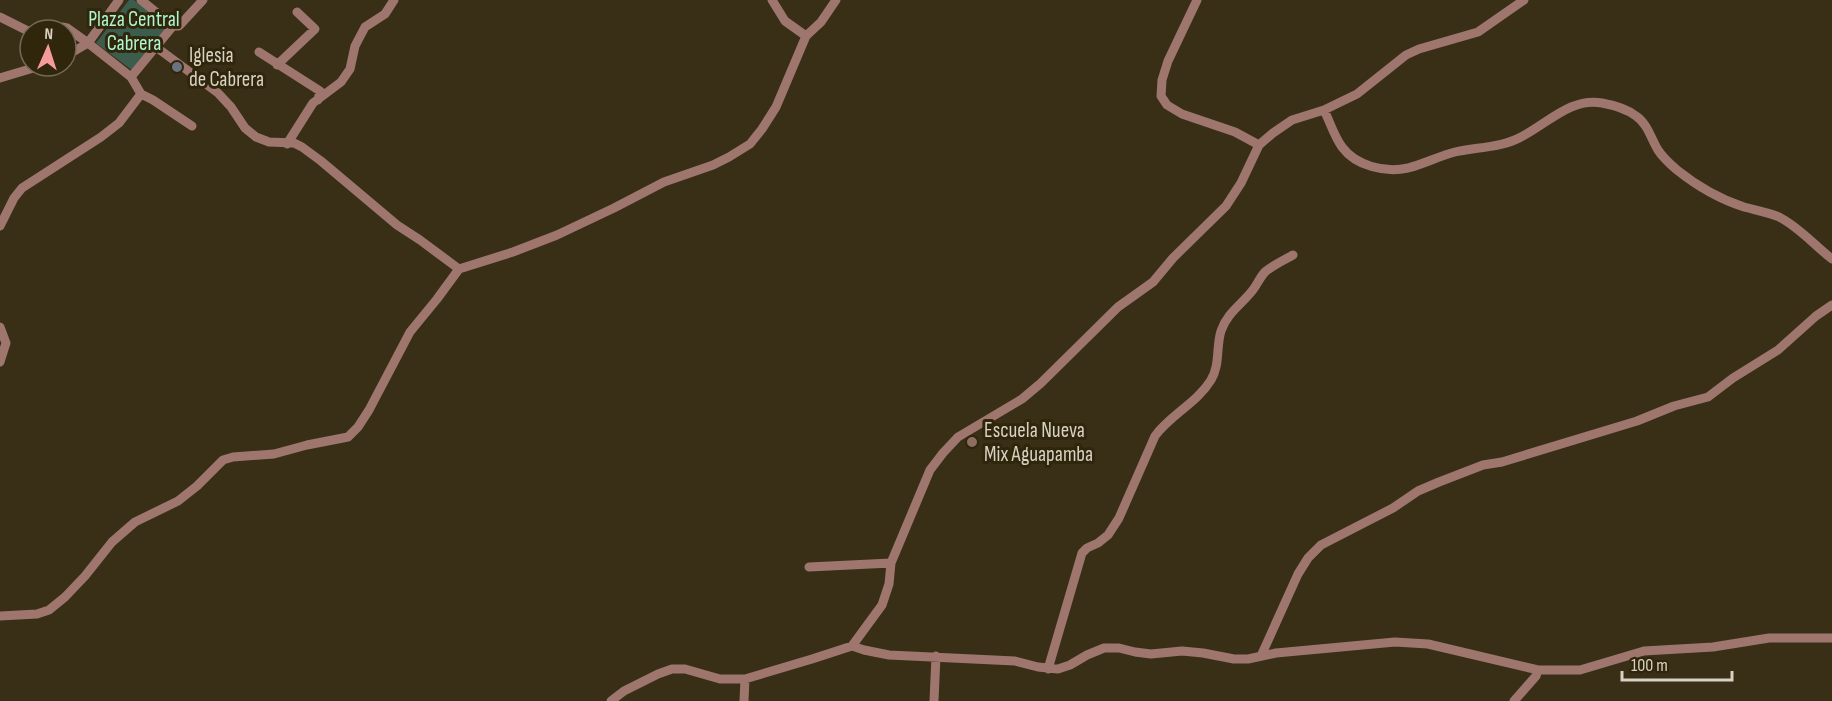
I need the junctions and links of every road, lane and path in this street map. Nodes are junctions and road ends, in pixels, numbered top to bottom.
1 (119, 0) edge
2 (141, 0) edge
3 (203, 0) edge
4 (394, 0) edge
5 (772, 0) edge
6 (836, 0) edge
7 (1197, 0) edge
8 (1524, 0) edge
9 (297, 12) dead end
10 (0, 17) edge
11 (18, 26) edge
12 (173, 26) junction
13 (78, 36) edge
14 (806, 36) junction
15 (88, 43) junction
16 (156, 47) junction
17 (78, 49) edge
18 (259, 52) dead end
19 (277, 65) junction
20 (18, 73) edge
21 (131, 76) junction
22 (0, 78) edge
23 (141, 94) junction
24 (318, 100) junction
25 (1324, 110) junction
26 (192, 126) dead end
27 (287, 144) junction
28 (1259, 145) junction
29 (0, 226) edge
30 (1293, 255) dead end
31 (1832, 259) edge
32 (459, 269) junction
33 (1832, 305) edge
34 (0, 327) edge
35 (0, 362) edge
36 (891, 563) junction
37 (808, 567) dead end
38 (0, 616) edge
39 (1832, 638) edge
40 (852, 646) junction
41 (936, 656) junction
42 (1261, 656) junction
43 (1048, 669) junction
44 (1538, 670) junction
45 (745, 679) junction
46 (611, 701) edge
47 (744, 701) edge
48 (934, 701) edge
49 (1514, 701) edge

1 - 15 street
2 - 12 street
3 - 12 street
4 - 24 street
5 - 14 street
6 - 14 street
7 - 28 street
8 - 25 street
9 - 19 street
10 - 11 street
12 - 16 street
13 - 15 street
14 - 32 street
15 - 17 street
15 - 21 street
16 - 21 street
16 - 27 street
18 - 19 street
19 - 24 street
20 - 22 street
21 - 23 street
23 - 26 street
23 - 29 street
24 - 27 street
25 - 28 street
25 - 31 street
27 - 32 street
28 - 36 street
30 - 43 street
32 - 38 street
33 - 42 street
34 - 35 street
36 - 37 street
36 - 40 street
39 - 44 street
40 - 41 street
40 - 45 street
41 - 43 street
41 - 48 street
42 - 43 street
42 - 44 street
44 - 49 street
45 - 46 street
45 - 47 street

